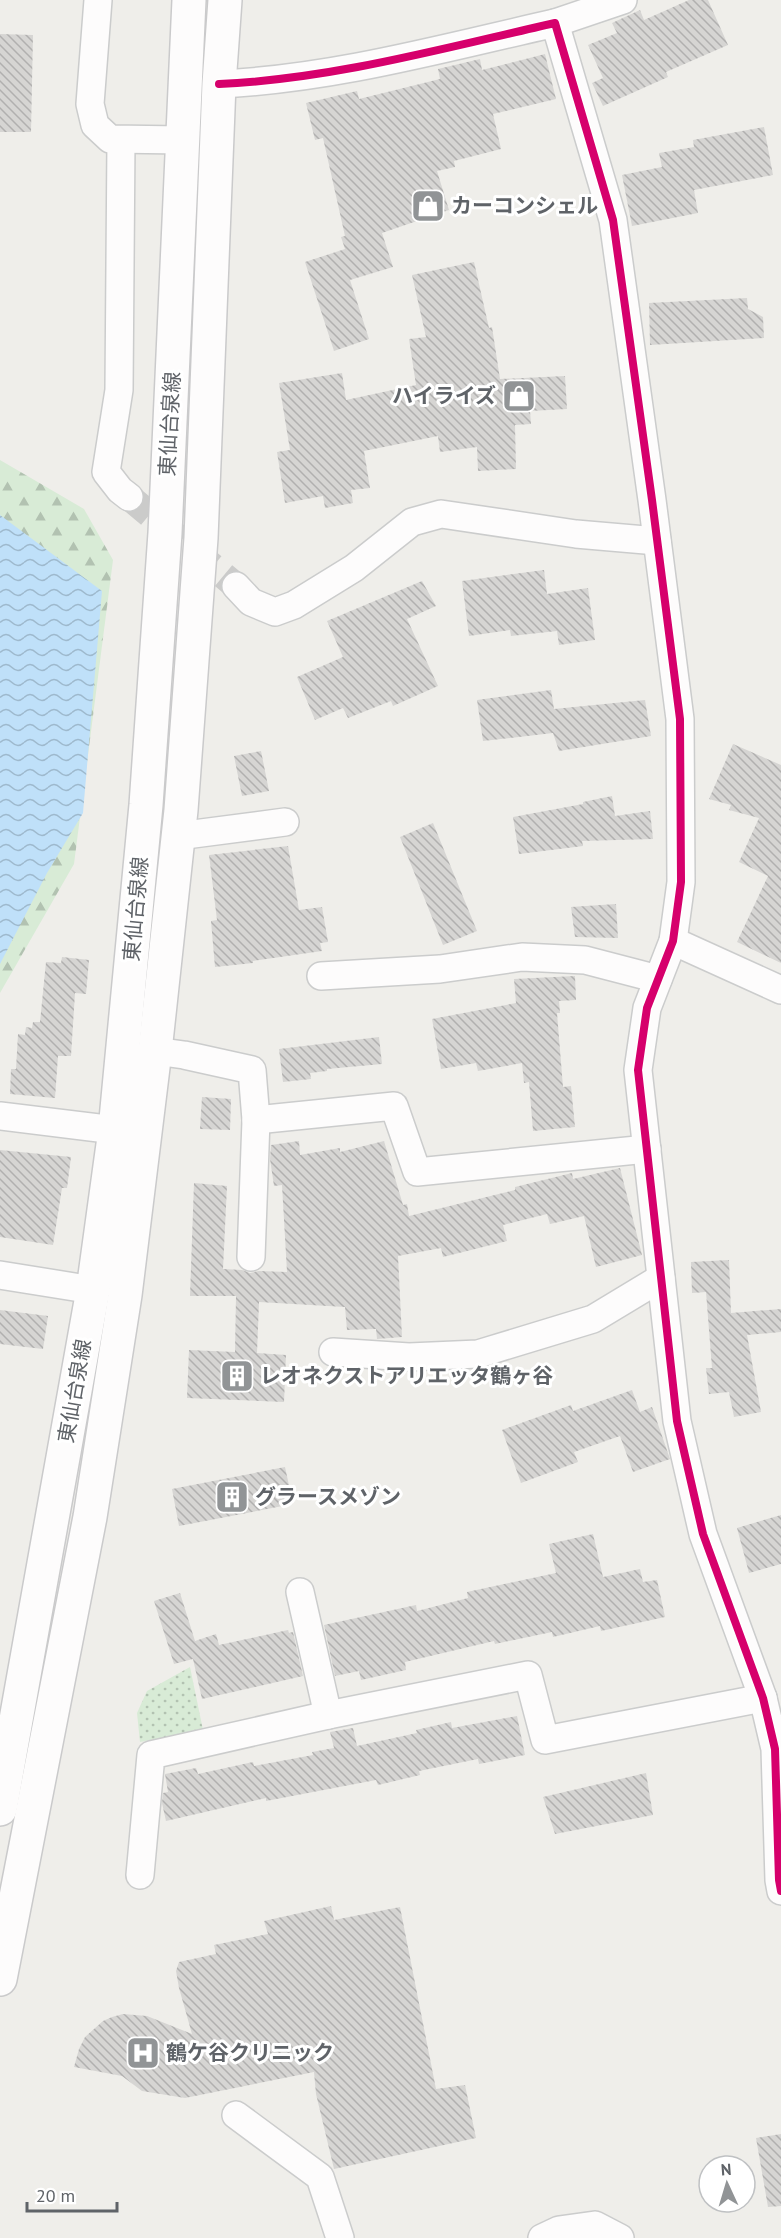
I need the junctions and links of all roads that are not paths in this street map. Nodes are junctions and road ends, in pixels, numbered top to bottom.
1 (98, 0) edge
2 (189, 0) edge
3 (225, 0) edge
4 (623, 0) edge
5 (555, 23) junction
6 (219, 84) junction
7 (121, 140) junction
8 (184, 140) junction
9 (129, 497) tunnel mouth
10 (657, 541) junction
11 (236, 586) tunnel mouth
12 (285, 822) dead end
13 (178, 836) junction
14 (673, 941) junction
15 (321, 976) dead end
16 (658, 979) junction
17 (781, 990) edge
18 (156, 1051) junction
19 (0, 1116) edge
20 (256, 1120) junction
21 (115, 1130) junction
22 (647, 1149) junction
23 (250, 1257) dead end
24 (0, 1275) edge
25 (661, 1278) junction
26 (93, 1290) junction
27 (333, 1352) dead end
28 (300, 1592) dead end
29 (763, 1698) junction
30 (328, 1715) junction
31 (0, 1809) edge
32 (140, 1875) dead end
33 (781, 1891) edge
34 (0, 1979) edge
35 (236, 2115) dead end
36 (340, 2238) edge
37 (542, 2238) edge
38 (620, 2238) edge

1 - 7 street
2 - 8 street, 東仙台泉線
3 - 6 street
4 - 5 street
5 - 6 street
5 - 10 street
6 - 13 street
7 - 8 street
7 - 9 street
8 - 21 street, 東仙台泉線
10 - 11 street
10 - 14 street
12 - 13 street
13 - 18 street
14 - 16 street
14 - 17 street
15 - 16 street
16 - 22 street
18 - 20 street
18 - 34 street
19 - 21 street
20 - 22 street
20 - 23 street
21 - 26 street, 東仙台泉線
22 - 25 street
24 - 26 street
25 - 27 street
25 - 29 street
26 - 31 street, 東仙台泉線
28 - 30 street
29 - 30 street
29 - 33 street
30 - 32 street
35 - 36 street
37 - 38 street

